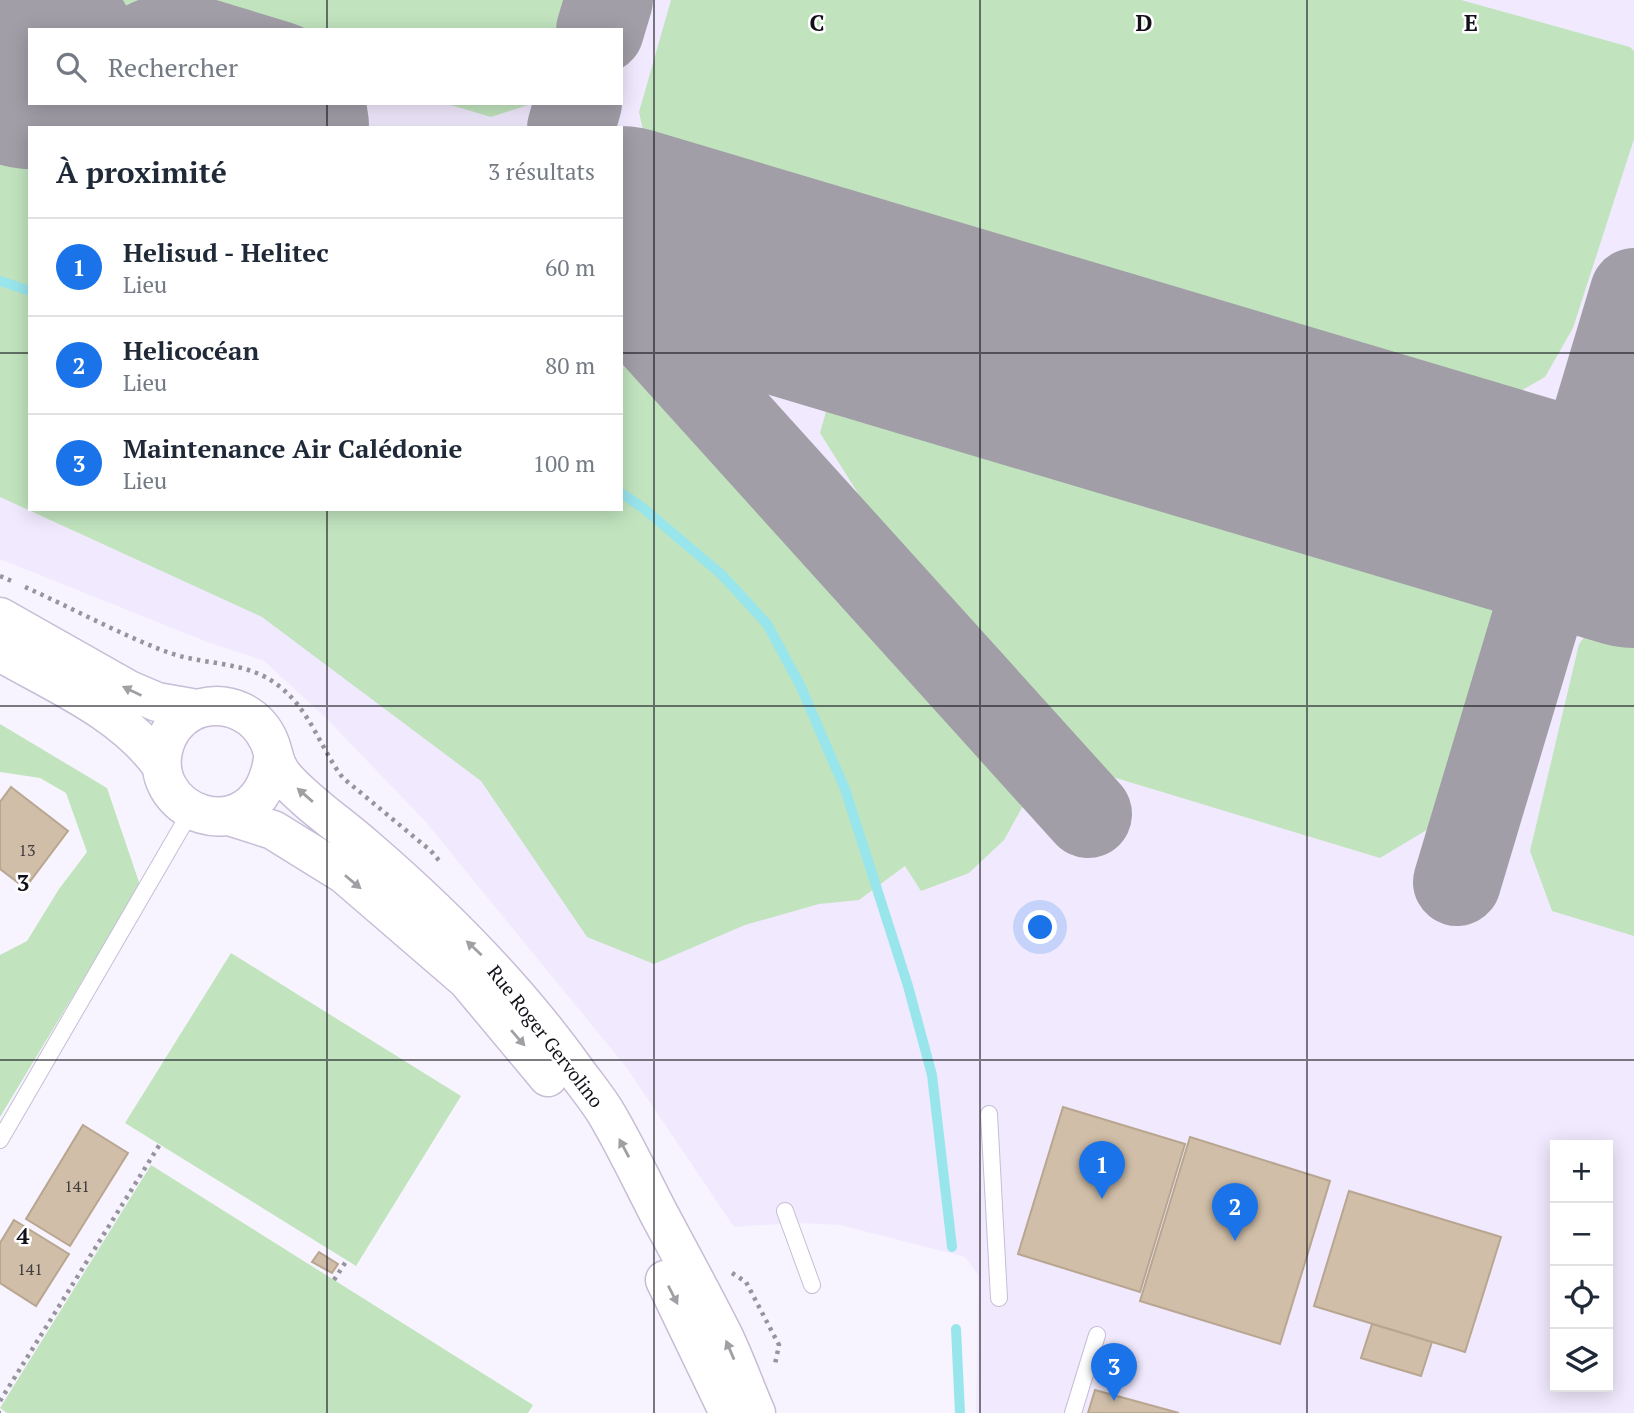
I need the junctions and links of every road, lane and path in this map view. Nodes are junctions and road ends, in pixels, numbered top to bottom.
1 (0, 617) edge
2 (0, 652) edge
3 (197, 709) junction
4 (273, 759) junction
5 (161, 765) junction
6 (191, 811) junction
7 (229, 816) junction
8 (989, 1114) dead end
9 (0, 1140) edge
10 (160, 1144) dead end
11 (785, 1211) dead end
12 (347, 1260) dead end
13 (334, 1280) dead end
14 (812, 1285) dead end
15 (999, 1298) dead end
16 (1097, 1335) dead end
17 (0, 1401) edge
18 (729, 1413) edge
19 (756, 1413) edge
20 (1073, 1413) edge

3 -> 1 main road
2 - 5 main road
3 - 4 main road
3 - 5 main road
4 - 7 main road
19 -> 4 main road, Rue Roger Gervolino
5 - 6 main road
6 - 7 main road
6 - 9 lane
7 -> 18 main road, Rue Roger Gervolino
8 - 15 lane
10 - 17 path
11 - 14 lane
12 - 13 path
16 - 20 lane

